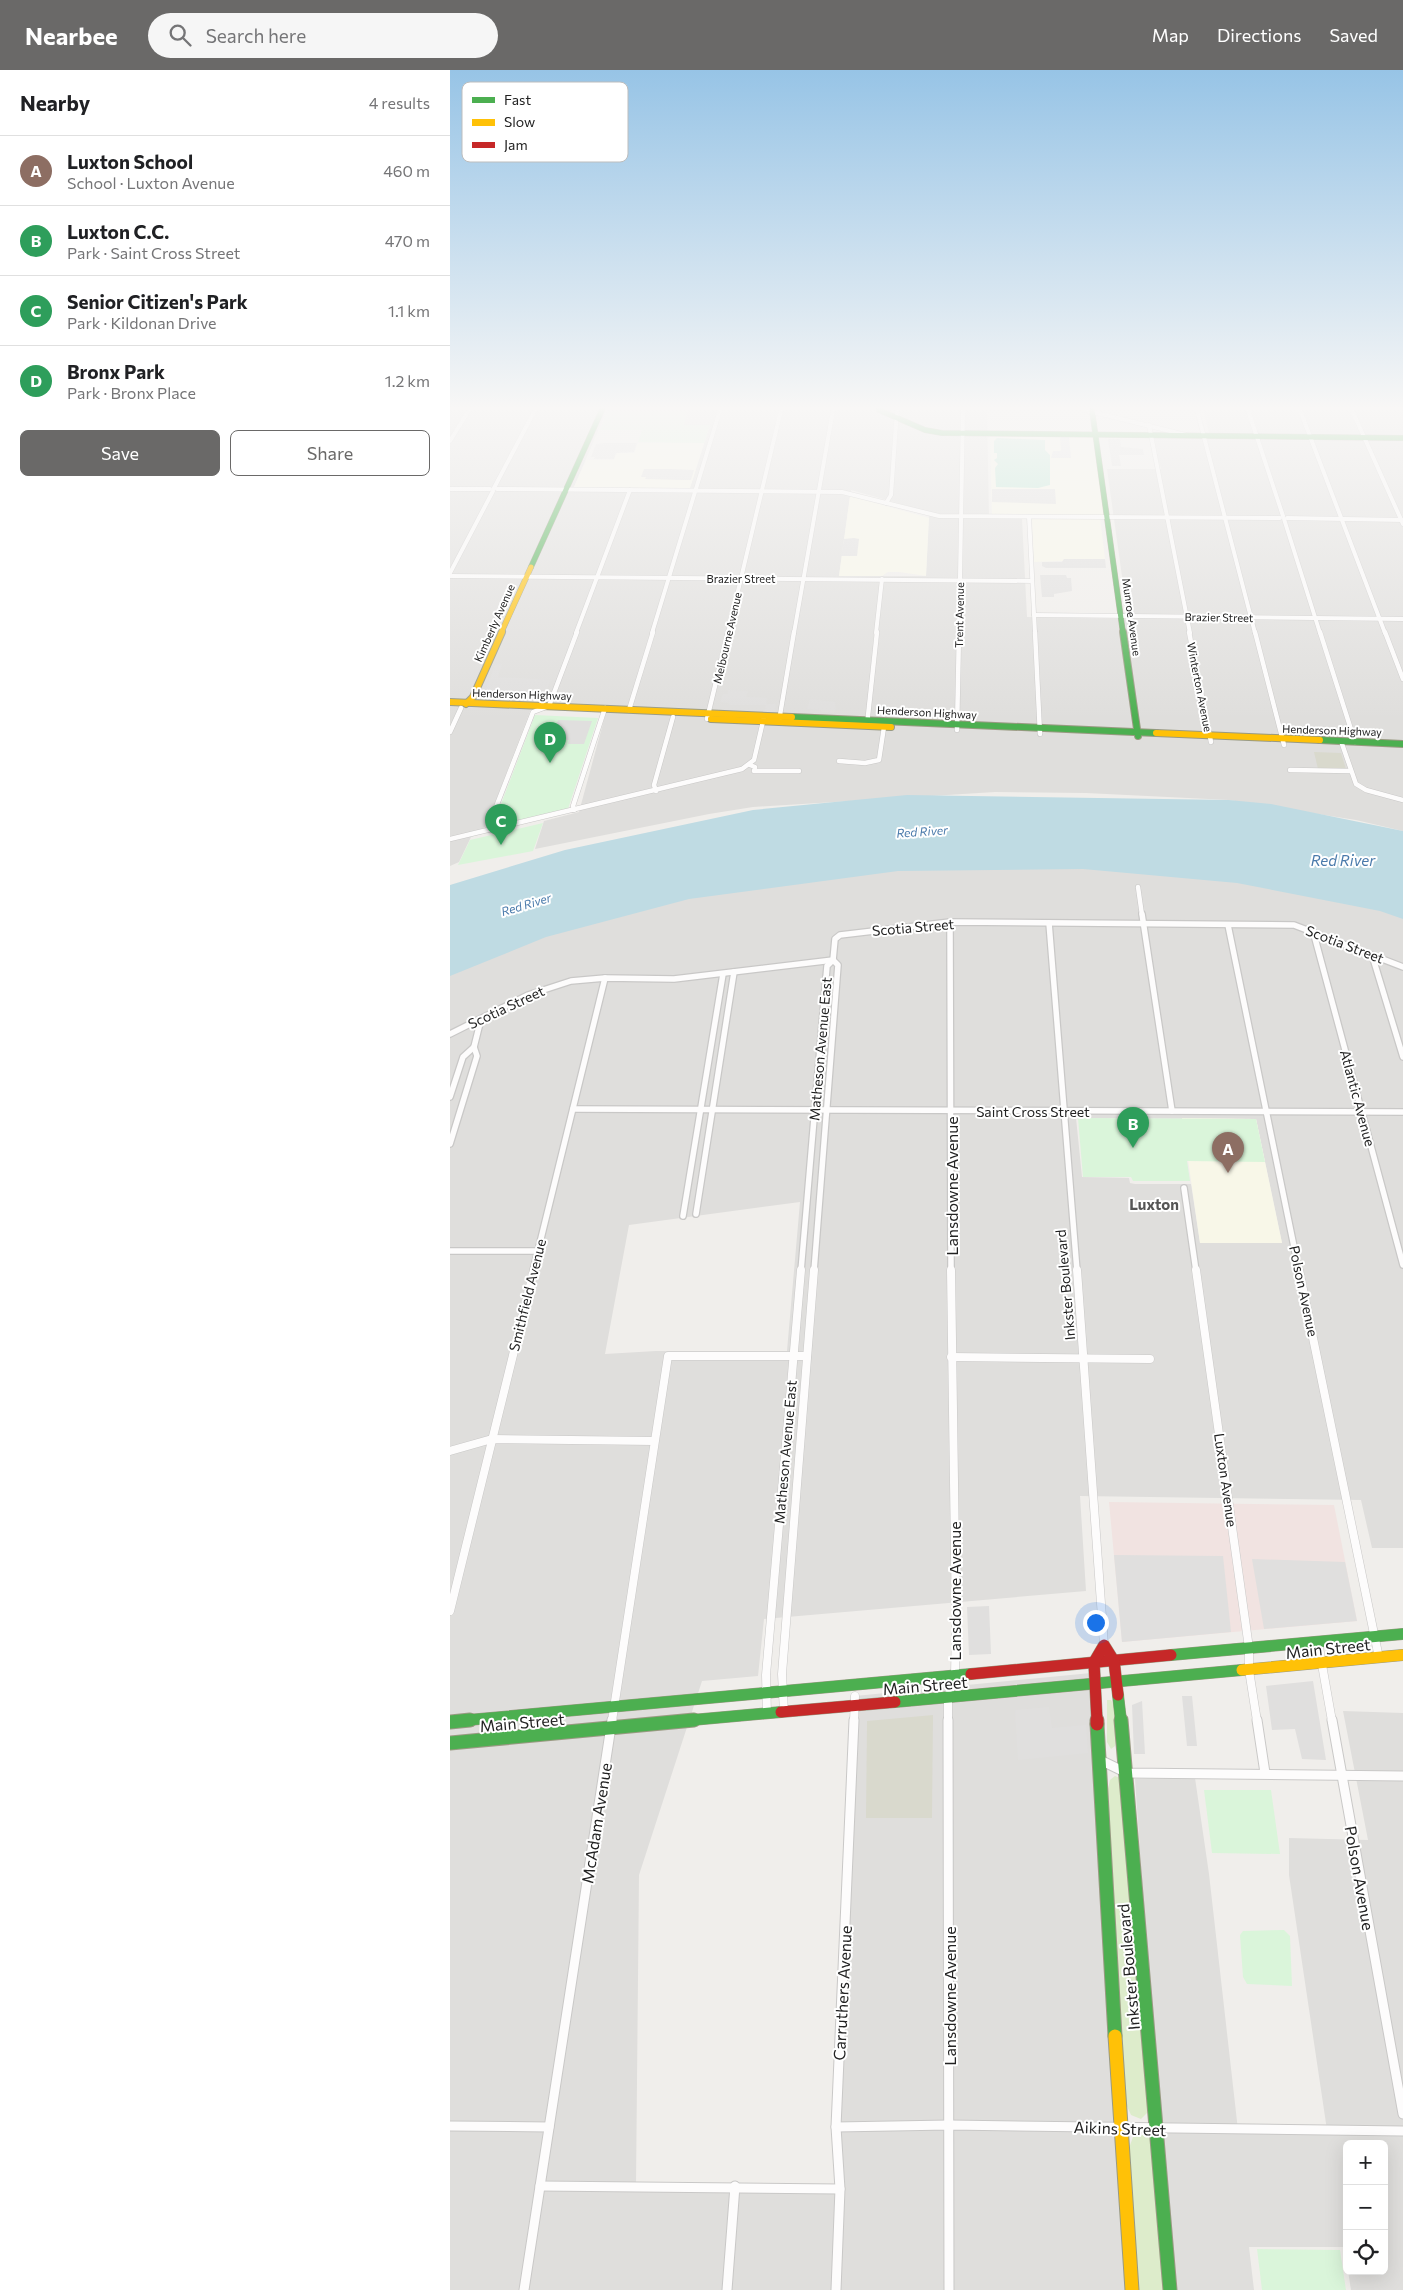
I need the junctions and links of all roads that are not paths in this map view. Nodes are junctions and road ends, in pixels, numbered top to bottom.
1 (481, 514) edge
2 (555, 514) edge
3 (621, 514) edge
4 (689, 514) edge
5 (757, 514) edge
6 (815, 514) edge
7 (922, 514) edge
8 (961, 514) edge
9 (1106, 514) edge
10 (1166, 514) edge
11 (1224, 514) edge
12 (1282, 514) edge
13 (1340, 514) edge
14 (961, 517) junction
15 (1029, 517) junction
16 (1106, 517) junction
17 (1167, 517) junction
18 (1225, 518) junction
19 (1283, 518) junction
20 (1342, 518) junction
21 (1402, 521) edge
22 (450, 574) edge
23 (527, 576) junction
24 (597, 577) junction
25 (669, 578) junction
26 (741, 578) junction
27 (804, 579) junction
28 (882, 579) junction
29 (960, 580) junction
30 (1032, 581) junction
31 (1034, 616) junction
32 (1120, 616) junction
33 (1186, 617) junction
34 (1251, 617) junction
35 (1316, 618) junction
36 (1380, 619) junction
37 (1403, 619) edge
38 (1403, 679) edge
39 (450, 702) edge
40 (465, 706) junction
41 (548, 706) junction
42 (450, 708) edge
43 (629, 710) junction
44 (604, 711) junction
45 (533, 712) junction
46 (708, 716) junction
47 (673, 717) junction
48 (764, 719) junction
49 (779, 720) junction
50 (868, 723) junction
51 (885, 724) junction
52 (957, 727) junction
53 (1040, 731) junction
54 (450, 732) edge
55 (1138, 735) junction
56 (1210, 739) junction
57 (1283, 742) junction
58 (1356, 742) junction
59 (1342, 744) junction
60 (1403, 744) edge
61 (1403, 749) edge
62 (839, 761) dead end
63 (750, 765) junction
64 (1290, 770) dead end
65 (799, 771) dead end
66 (1350, 771) junction
67 (656, 791) junction
68 (1403, 800) edge
69 (574, 810) junction
70 (490, 830) junction
71 (450, 840) edge
72 (1138, 887) dead end
73 (950, 922) junction
74 (1049, 923) junction
75 (1144, 925) junction
76 (1228, 925) junction
77 (1313, 931) junction
78 (1372, 954) junction
79 (833, 960) junction
80 (1403, 967) edge
81 (734, 972) junction
82 (723, 974) junction
83 (605, 978) junction
84 (481, 1019) junction
85 (450, 1034) edge
86 (474, 1047) junction
87 (1403, 1057) edge
88 (450, 1098) edge
89 (573, 1109) junction
90 (700, 1109) junction
91 (713, 1109) junction
92 (814, 1110) junction
93 (826, 1110) junction
94 (951, 1110) junction
95 (1064, 1111) junction
96 (1172, 1111) junction
97 (1267, 1112) junction
98 (1362, 1112) junction
99 (1403, 1112) edge
100 (450, 1144) edge
101 (1184, 1188) dead end
102 (696, 1214) dead end
103 (683, 1216) dead end
104 (450, 1251) edge
105 (538, 1252) junction
106 (1403, 1264) edge
107 (794, 1356) junction
108 (807, 1356) junction
109 (952, 1357) junction
110 (1084, 1358) junction
111 (1150, 1359) dead end
112 (492, 1439) junction
113 (654, 1441) junction
114 (450, 1451) edge
115 (450, 1611) edge
116 (1403, 1634) edge
117 (1375, 1637) junction
118 (1318, 1642) junction
119 (1104, 1645) junction
120 (1250, 1648) junction
121 (1403, 1655) edge
122 (1379, 1658) junction
123 (1114, 1661) junction
124 (1094, 1662) junction
125 (1323, 1664) junction
126 (1250, 1670) junction
127 (955, 1675) junction
128 (1117, 1682) junction
129 (1097, 1684) junction
130 (783, 1691) junction
131 (766, 1693) junction
132 (855, 1696) dead end
133 (948, 1698) junction
134 (855, 1706) junction
135 (612, 1707) junction
136 (784, 1713) junction
137 (767, 1714) junction
138 (450, 1722) edge
139 (611, 1728) junction
140 (450, 1744) edge
141 (1100, 1760) junction
142 (1127, 1773) junction
143 (1265, 1773) junction
144 (1341, 1776) junction
145 (1403, 1776) edge
146 (1403, 2114) edge
147 (949, 2125) junction
148 (450, 2126) edge
149 (549, 2127) junction
150 (836, 2127) junction
151 (1120, 2129) junction
152 (1158, 2130) junction
153 (1403, 2131) edge
154 (540, 2186) junction
155 (735, 2186) junction
156 (840, 2189) junction
157 (524, 2290) edge
158 (727, 2290) edge
159 (836, 2290) edge
160 (949, 2290) edge
161 (1132, 2290) edge
162 (1170, 2290) edge

1 - 22 street
2 - 23 main road, Kimberly Avenue
3 - 24 street
4 - 25 street
5 - 26 street, Melbourne Avenue
6 - 27 street
7 - 14 street
8 - 14 street, Trent Avenue
9 - 16 main road, Munroe Avenue
10 - 17 street, Winterton Avenue
11 - 18 street
12 - 19 street
13 - 20 street
14 - 15 street
14 - 29 street, Trent Avenue
15 - 16 street
15 - 30 street
16 - 17 street
16 - 32 main road, Munroe Avenue
17 - 18 street
17 - 33 street, Winterton Avenue
18 - 19 street
18 - 34 street
19 - 20 street
19 - 35 street
20 - 21 street
20 - 36 street
22 - 23 street, Brazier Street
23 - 24 street, Brazier Street
23 - 40 main road, Kimberly Avenue
24 - 25 street, Brazier Street
24 - 41 street
25 - 26 street, Brazier Street
25 - 43 street
26 - 27 street, Brazier Street
26 - 46 street, Melbourne Avenue
27 - 28 street, Brazier Street
27 - 49 street
28 - 29 street, Brazier Street
28 - 50 street
29 - 30 street, Brazier Street
29 - 52 street, Trent Avenue
30 - 31 street
31 - 32 street, Brazier Street
31 - 53 street
32 - 33 street, Brazier Street
32 - 55 main road, Munroe Avenue
33 - 34 street, Brazier Street
33 - 56 street, Winterton Avenue
34 - 35 street, Brazier Street
34 - 57 street
35 - 36 street, Brazier Street
35 - 58 street
36 - 37 street, Brazier Street
36 - 38 street
39 - 40 main road, Henderson Highway
40 - 41 main road, Henderson Highway
40 - 42 main road, Henderson Highway
40 - 45 main road, Henderson Highway
40 - 54 street, Kimberly Avenue
41 - 44 main road, Henderson Highway
41 - 45 street
43 - 44 main road, Henderson Highway
43 - 46 main road, Henderson Highway
44 - 45 main road, Henderson Highway
44 - 47 main road, Henderson Highway
44 - 69 street
45 - 70 street
46 - 47 main road, Henderson Highway
46 - 48 main road, Henderson Highway
47 - 67 street
48 - 49 main road, Henderson Highway
48 - 63 street
49 - 50 main road, Henderson Highway
50 - 51 main road, Henderson Highway
51 - 52 main road, Henderson Highway
51 - 62 street
52 - 53 main road, Henderson Highway
53 - 55 main road, Henderson Highway
55 - 56 main road, Henderson Highway
56 - 57 main road, Henderson Highway
57 - 59 main road, Henderson Highway
58 - 59 main road, Henderson Highway
58 - 60 main road, Henderson Highway
59 - 61 main road, Henderson Highway
59 - 66 street
63 - 65 street
63 - 67 street
64 - 66 street
66 - 68 street
67 - 69 street
69 - 70 street
70 - 71 street
72 - 75 street
73 - 74 street, Scotia Street
73 - 79 street, Scotia Street
73 - 94 street, Lansdowne Avenue
74 - 75 street, Scotia Street
74 - 95 street, Inkster Boulevard
75 - 76 street, Scotia Street
75 - 96 street
76 - 77 street, Scotia Street
76 - 97 street, Polson Avenue
77 - 78 street, Scotia Street
77 - 98 street, Atlantic Avenue
78 - 80 street, Scotia Street
78 - 87 street
79 - 81 street, Scotia Street
79 - 92 street, Matheson Avenue East
79 - 93 street, Matheson Avenue East
81 - 82 street, Scotia Street
81 - 91 street
82 - 83 street, Scotia Street
82 - 90 street
83 - 84 street, Scotia Street
83 - 89 street, Smithfield Avenue
84 - 85 street, Scotia Street
84 - 86 street
86 - 88 street
86 - 100 street
89 - 90 street, Saint Cross Street
89 - 105 street, Smithfield Avenue
90 - 91 street, Saint Cross Street
90 - 103 street
91 - 92 street, Saint Cross Street
91 - 102 street
92 - 93 street, Saint Cross Street
92 - 107 street, Matheson Avenue East
93 - 94 street, Saint Cross Street
93 - 108 street, Matheson Avenue East
94 - 95 street, Saint Cross Street
94 - 109 street, Lansdowne Avenue
95 - 96 street, Saint Cross Street
95 - 110 street, Inkster Boulevard
96 - 97 street, Saint Cross Street
97 - 98 street, Saint Cross Street
97 - 117 street, Polson Avenue
98 - 99 street, Saint Cross Street
98 - 106 street, Atlantic Avenue
101 - 120 street, Luxton Avenue
104 - 105 street
105 - 112 street, Smithfield Avenue
107 - 108 street
107 - 113 street, McAdam Avenue
107 - 131 street, Matheson Avenue East
108 - 130 street, Matheson Avenue East
109 - 110 street
109 - 127 street, Lansdowne Avenue
110 - 111 street
110 - 119 street, Inkster Boulevard
112 - 113 street
112 - 114 street
112 - 115 street, Smithfield Avenue
113 - 135 street, McAdam Avenue
116 - 117 main road, Main Street
117 - 118 main road, Main Street
117 - 122 street, Polson Avenue
118 - 120 main road, Main Street
118 - 125 street, Polson Avenue
119 - 123 main road, Inkster Boulevard
119 - 124 main road
120 - 123 main road, Main Street
120 - 126 street, Luxton Avenue
121 - 122 main road, Main Street
122 - 125 main road, Main Street
123 - 124 main road, Main Street
123 - 128 main road, Inkster Boulevard
124 - 127 main road, Main Street
124 - 129 main road, Inkster Boulevard
125 - 126 main road, Main Street
125 - 144 street, Polson Avenue
126 - 128 main road, Main Street
126 - 143 street, Luxton Avenue
127 - 130 main road, Main Street
127 - 133 street, Lansdowne Avenue
128 - 129 main road, Main Street
128 - 142 main road, Inkster Boulevard
129 - 133 main road, Main Street
129 - 141 main road, Inkster Boulevard
130 - 131 main road, Main Street
130 - 136 street, Matheson Avenue East
131 - 135 main road, Main Street
131 - 137 street, Matheson Avenue East
132 - 134 street, Carruthers Avenue
133 - 134 main road, Main Street
133 - 147 street, Lansdowne Avenue
134 - 136 main road, Main Street
134 - 150 street, Carruthers Avenue
135 - 138 main road, Main Street
135 - 139 street, McAdam Avenue
136 - 137 main road, Main Street
137 - 139 main road, Main Street
139 - 140 main road, Main Street
139 - 149 street, McAdam Avenue
141 - 142 street
141 - 151 main road, Inkster Boulevard
142 - 143 street
142 - 152 main road, Inkster Boulevard
143 - 144 street
144 - 145 street
144 - 146 street, Polson Avenue
147 - 150 street, Aikins Street
147 - 151 street, Aikins Street
147 - 160 street, Lansdowne Avenue
148 - 149 street
149 - 154 street, McAdam Avenue
150 - 156 street, Carruthers Avenue
151 - 152 street, Aikins Street
151 - 161 main road, Inkster Boulevard
152 - 153 street, Aikins Street
152 - 162 main road, Inkster Boulevard
154 - 155 street
154 - 157 street, McAdam Avenue
155 - 156 street
155 - 158 street
156 - 159 street, Carruthers Avenue

